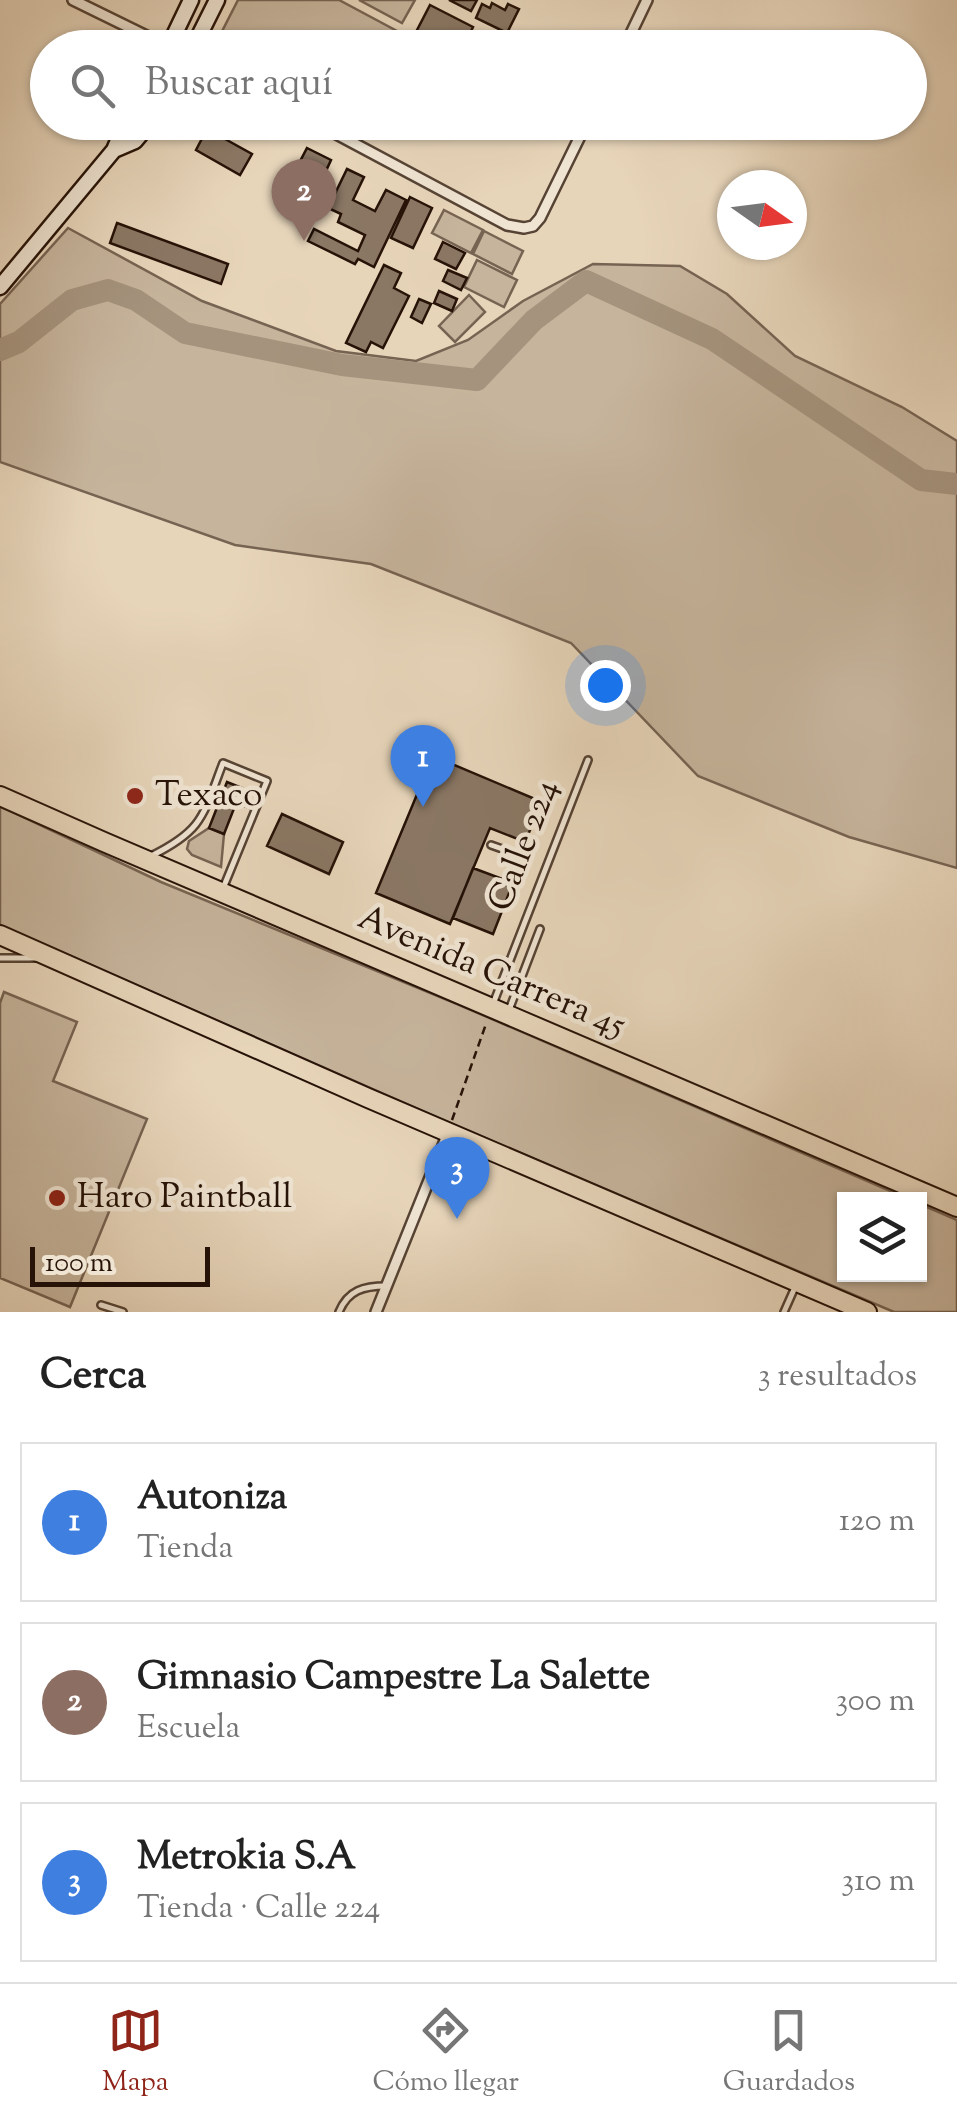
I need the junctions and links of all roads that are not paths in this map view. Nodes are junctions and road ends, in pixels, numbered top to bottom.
1 (73, 0) edge
2 (191, 0) edge
3 (218, 0) edge
4 (647, 0) edge
5 (134, 30) edge
6 (177, 30) edge
7 (202, 30) edge
8 (633, 30) edge
9 (118, 140) edge
10 (136, 140) edge
11 (348, 140) edge
12 (578, 140) edge
13 (114, 150) junction
14 (0, 287) edge
15 (588, 760) dead end
16 (213, 790) junction
17 (223, 794) dead end
18 (0, 796) edge
19 (238, 799) dead end
20 (256, 807) junction
21 (491, 845) dead end
22 (528, 858) dead end
23 (144, 859) junction
24 (221, 892) junction
25 (540, 929) dead end
26 (0, 934) edge
27 (0, 958) edge
28 (54, 958) junction
29 (500, 1012) junction
30 (448, 1133) junction
31 (957, 1207) edge
32 (797, 1282) junction
33 (386, 1286) junction
34 (101, 1305) dead end
35 (124, 1312) edge
36 (339, 1312) edge
37 (376, 1312) edge
38 (784, 1312) edge
39 (867, 1312) edge

1 - 5 street
2 - 6 street
3 - 7 street
4 - 8 street
9 - 13 street
10 - 13 street
11 - 12 street
13 - 14 street
15 - 29 lane, Calle 224
16 - 17 lane
16 - 20 lane
16 - 23 lane
18 - 23 highway, Avenida Carrera 45
19 - 20 lane
20 - 24 lane
21 - 22 lane
23 - 24 highway, Avenida Carrera 45
24 - 29 highway, Avenida Carrera 45
25 - 29 lane
26 - 28 highway
27 - 28 lane
28 - 30 highway
29 - 31 highway, Avenida Carrera 45
30 - 32 highway
30 - 33 street
32 - 38 lane
32 - 39 highway
33 - 36 lane
33 - 37 street
34 - 35 lane

